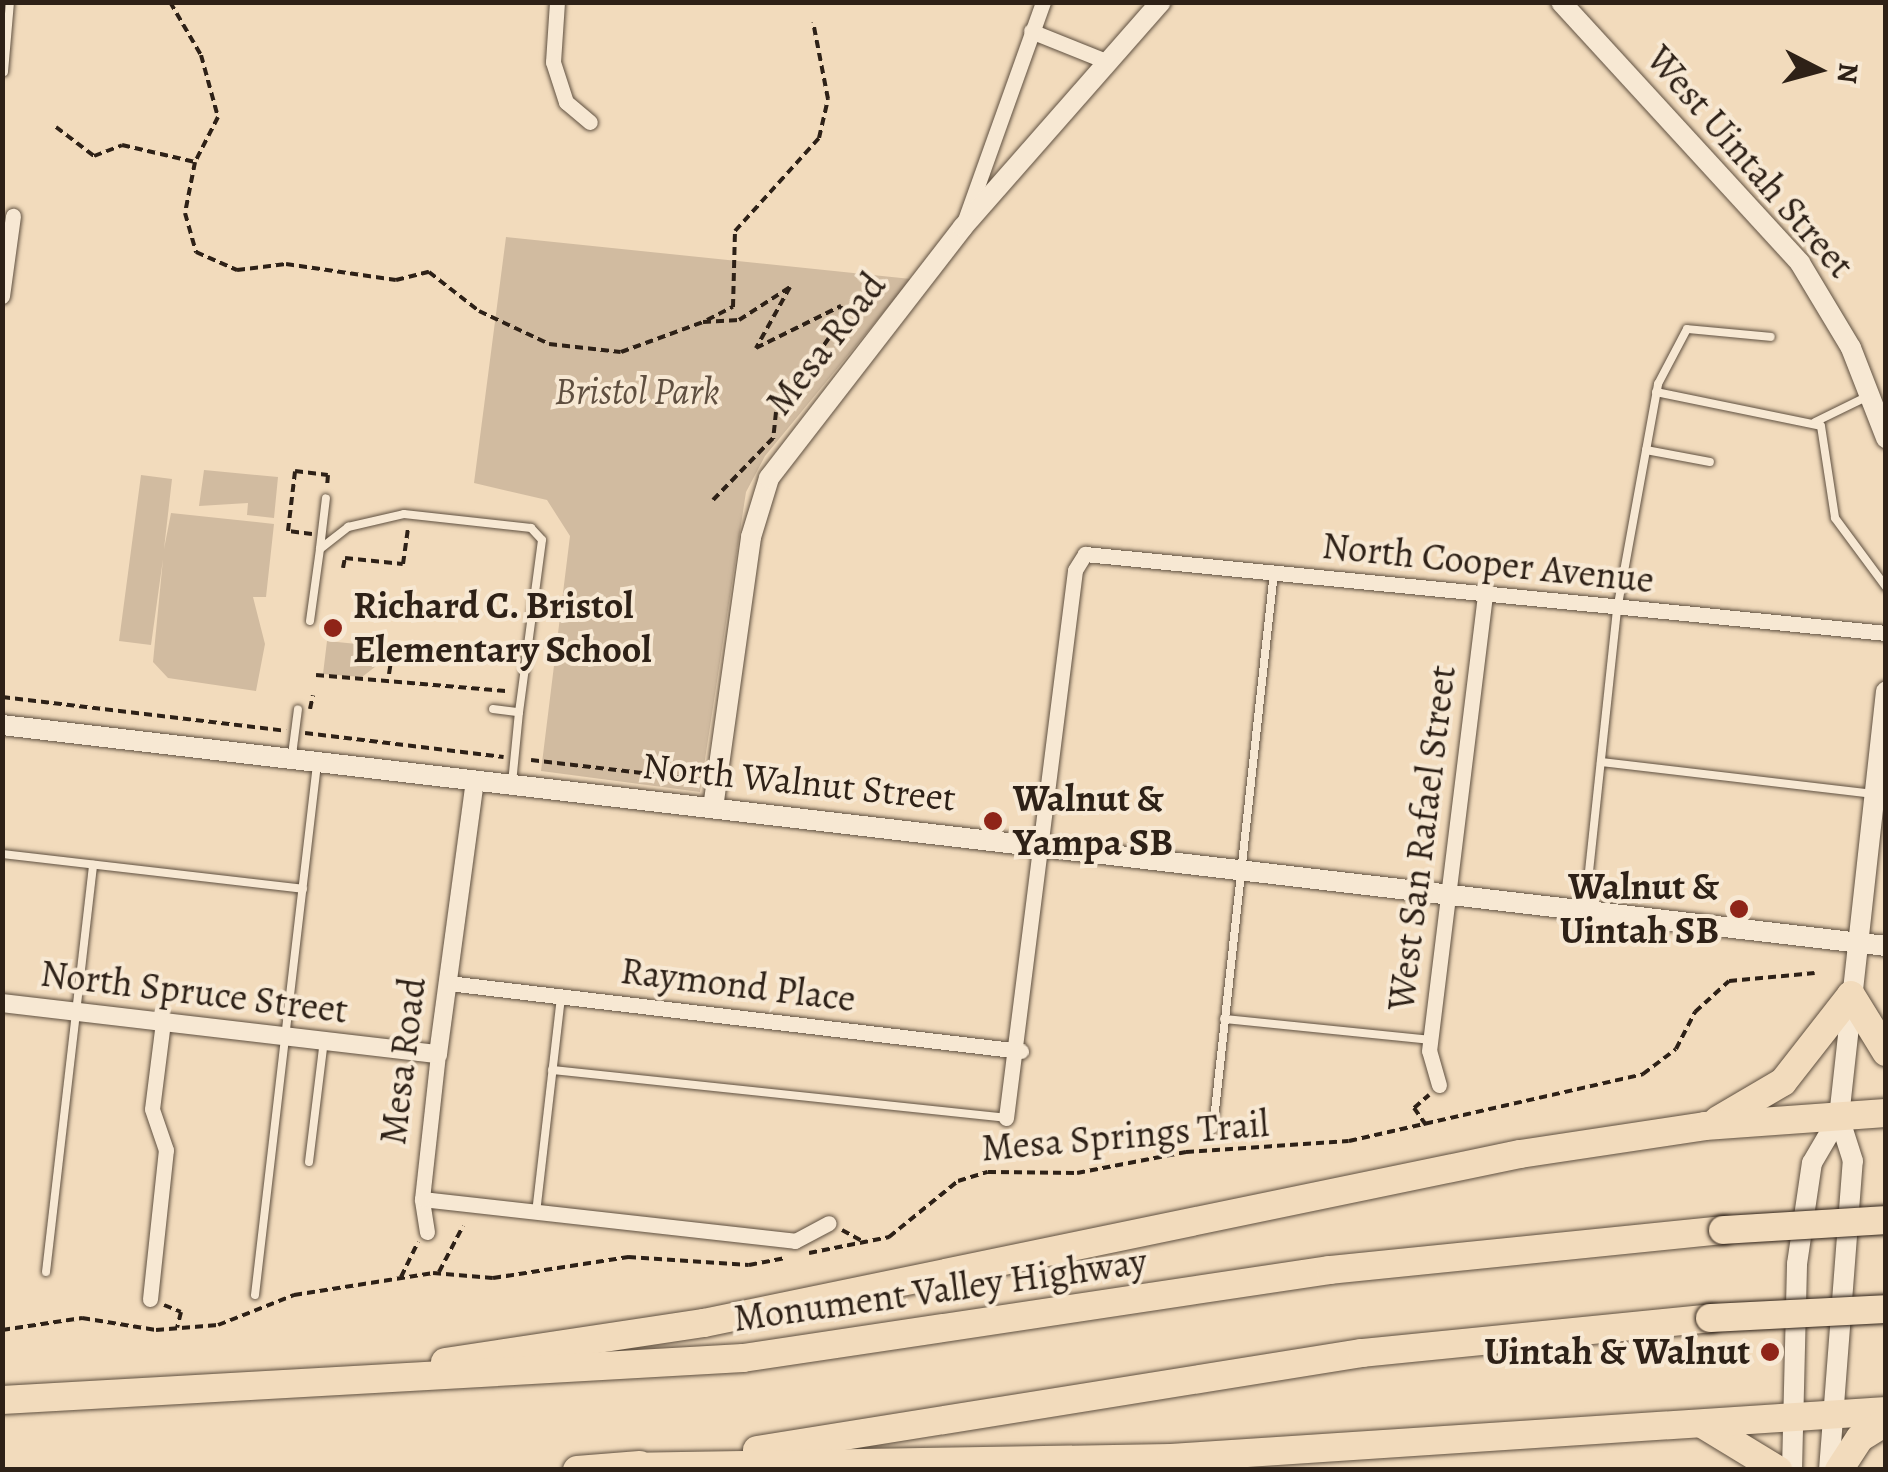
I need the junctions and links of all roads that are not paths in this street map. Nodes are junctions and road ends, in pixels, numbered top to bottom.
1 (10, 2) edge
2 (556, 2) edge
3 (1043, 2) edge
4 (1161, 2) edge
5 (1561, 2) edge
6 (1031, 31) junction
7 (1108, 62) junction
8 (4, 72) edge
9 (590, 122) dead end
10 (13, 216) dead end
11 (962, 227) junction
12 (6, 248) edge
13 (2, 296) edge
14 (1770, 336) dead end
15 (1656, 392) junction
16 (1872, 394) junction
17 (1814, 422) junction
18 (1886, 438) edge
19 (1646, 450) junction
20 (1710, 462) dead end
21 (326, 498) road end
22 (320, 549) junction
23 (1274, 572) junction
24 (1886, 587) edge
25 (1485, 598) junction
26 (1618, 610) junction
27 (310, 620) dead end
28 (1886, 633) edge
29 (1886, 692) edge
30 (493, 709) dead end
31 (298, 710) dead end
32 (519, 712) junction
33 (2, 725) edge
34 (292, 758) junction
35 (317, 761) junction
36 (1601, 762) junction
37 (475, 780) junction
38 (512, 784) junction
39 (1874, 794) junction
40 (713, 808) junction
41 (1043, 845) junction
42 (2, 854) edge
43 (93, 865) junction
44 (1241, 868) junction
45 (303, 889) junction
46 (1448, 892) junction
47 (1585, 909) junction
48 (1856, 943) junction
49 (1886, 946) edge
50 (448, 982) junction
51 (1851, 995) junction
52 (560, 996) junction
53 (2, 1002) edge
54 (78, 1012) junction
55 (1224, 1019) junction
56 (163, 1022) junction
57 (286, 1036) junction
58 (324, 1040) junction
59 (1430, 1040) junction
60 (1021, 1051) junction
61 (1886, 1052) edge
62 (438, 1054) junction
63 (552, 1070) junction
64 (1440, 1085) road end
65 (1886, 1113) edge
66 (1006, 1118) joint
67 (1839, 1118) junction
68 (1705, 1126) junction
69 (1213, 1129) dead end
70 (309, 1162) dead end
71 (422, 1199) junction
72 (536, 1213) junction
73 (1886, 1220) edge
74 (829, 1223) road end
75 (427, 1232) road end
76 (46, 1272) dead end
77 (256, 1296) dead end
78 (150, 1299) road end
79 (1886, 1309) edge
80 (300, 1385) junction
81 (2, 1400) edge
82 (1886, 1411) edge
83 (1829, 1414) junction
84 (1788, 1417) junction
85 (1886, 1422) edge
86 (1702, 1424) junction
87 (622, 1468) edge
88 (577, 1470) edge
89 (1778, 1470) edge
90 (1792, 1470) edge
91 (1829, 1470) edge
92 (1840, 1470) edge

1 - 8 lane
2 - 9 street
3 - 6 street
4 - 7 main road, Mesa Road
5 - 16 main road, West Uintah Street
6 - 7 street
6 - 11 street
7 - 11 main road, Mesa Road
10 - 12 street
11 - 40 main road, Mesa Road
12 - 13 street
14 - 15 lane
15 - 17 lane
15 - 19 lane
16 - 17 lane
16 - 18 main road, West Uintah Street
17 - 24 lane
19 - 20 lane
19 - 26 lane
21 - 22 lane
22 - 27 lane
22 - 32 lane
23 - 25 street, North Cooper Avenue
23 - 41 street, North Cooper Avenue
23 - 44 lane
25 - 26 street, North Cooper Avenue
25 - 46 street, West San Rafael Street
26 - 28 street, North Cooper Avenue
26 - 36 lane
29 - 39 main road
30 - 32 lane
31 - 34 lane
32 - 38 lane
33 - 34 main road, North Walnut Street
34 - 35 main road, North Walnut Street
35 - 37 main road, North Walnut Street
35 - 45 lane
36 - 39 lane
36 - 47 lane
37 - 38 main road, North Walnut Street
37 - 50 street, Mesa Road
38 - 40 main road, North Walnut Street
39 - 48 main road
40 - 41 main road, North Walnut Street
41 - 44 main road, North Walnut Street
41 - 60 street
42 - 43 lane
43 - 45 lane
43 - 54 lane
44 - 46 main road, North Walnut Street
44 - 55 lane
45 - 57 lane
46 - 47 main road, North Walnut Street
46 - 59 street, West San Rafael Street
47 - 48 main road, North Walnut Street
48 - 49 main road, North Walnut Street
48 - 51 main road
50 - 52 street, Raymond Place
50 - 62 street, Mesa Road
51 - 61 highway
51 - 67 main road
51 - 68 highway
52 - 60 street, Raymond Place
52 - 63 lane
53 - 54 street, North Spruce Street
54 - 56 street, North Spruce Street
54 - 76 lane
55 - 59 lane
55 - 69 lane
56 - 57 street, North Spruce Street
56 - 78 street
57 - 58 street, North Spruce Street
57 - 77 lane
58 - 62 street, North Spruce Street
58 - 70 lane
59 - 64 street, West San Rafael Street
60 - 66 street
62 - 71 street, Mesa Road
63 - 66 lane
63 - 72 lane
65 - 67 highway
67 - 68 highway
67 - 83 main road
67 - 84 main road
68 - 80 highway
71 - 72 street
71 - 75 street, Mesa Road
72 - 74 street
73 - 80 highway, Monument Valley Highway, bridge
79 - 87 highway, bridge
80 - 81 highway, Monument Valley Highway
82 - 83 highway
83 - 84 highway
83 - 91 main road
84 - 86 highway
84 - 90 main road
85 - 92 highway
86 - 87 highway
86 - 89 highway
87 - 88 highway

